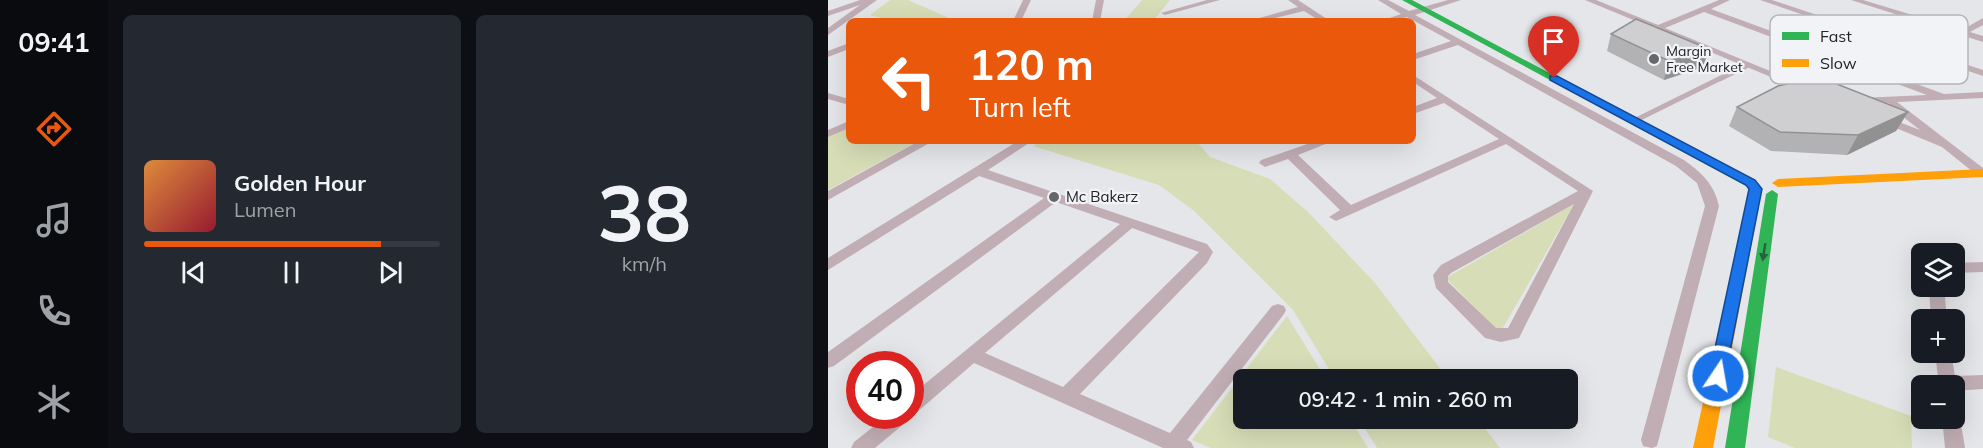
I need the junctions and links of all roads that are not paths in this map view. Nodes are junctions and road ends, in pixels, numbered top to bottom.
1 (1027, 0) edge
2 (1100, 0) edge
3 (1215, 0) edge
4 (1293, 0) edge
5 (1382, 0) edge
6 (1406, 0) edge
7 (1457, 0) edge
8 (1726, 0) edge
9 (1764, 0) edge
10 (1855, 0) edge
11 (1897, 0) edge
12 (868, 1) edge
13 (1596, 1) edge
14 (1426, 6) edge
15 (1305, 8) junction
16 (1881, 8) junction
17 (1703, 9) junction
18 (1165, 13) dead end
19 (828, 14) edge
20 (1408, 14) junction
21 (1809, 15) edge
22 (1904, 15) edge
23 (846, 18) edge
24 (846, 18) edge
25 (1018, 18) edge
26 (1097, 18) edge
27 (1265, 18) edge
28 (1321, 18) edge
29 (1395, 18) edge
30 (1415, 18) edge
31 (1416, 18) edge
32 (1983, 21) edge
33 (1657, 28) junction
34 (1968, 30) edge
35 (828, 32) edge
36 (839, 34) dead end
37 (1770, 34) edge
38 (1968, 34) edge
39 (1983, 39) edge
40 (1458, 42) junction
41 (846, 47) edge
42 (828, 54) edge
43 (1416, 56) edge
44 (1749, 65) junction
45 (1968, 68) edge
46 (1770, 73) edge
47 (1983, 73) edge
48 (1416, 80) edge
49 (1796, 84) edge
50 (1908, 84) edge
51 (1819, 93) edge
52 (1983, 95) edge
53 (828, 96) edge
54 (1943, 97) junction
55 (1445, 99) junction
56 (1886, 99) junction
57 (846, 101) edge
58 (1416, 110) edge
59 (1861, 110) edge
60 (1871, 115) edge
61 (1638, 119) junction
62 (846, 125) edge
63 (828, 134) edge
64 (1507, 139) junction
65 (922, 144) edge
66 (1021, 144) edge
67 (1318, 144) edge
68 (1946, 145) junction
69 (1290, 154) junction
70 (1265, 163) dead end
71 (978, 171) junction
72 (1982, 173) edge
73 (1764, 177) junction
74 (1753, 186) junction
75 (1775, 189) junction
76 (1587, 191) junction
77 (828, 196) edge
78 (1054, 197) junction
79 (1349, 211) junction
80 (1336, 217) dead end
81 (1129, 222) junction
82 (828, 265) edge
83 (1983, 267) edge
84 (1965, 268) edge
85 (1278, 310) dead end
86 (972, 355) junction
87 (828, 361) edge
88 (1983, 382) edge
89 (1965, 384) edge
90 (924, 395) edge
91 (1066, 396) junction
92 (884, 429) edge
93 (1952, 429) edge
94 (1650, 440) dead end
95 (1178, 446) edge
96 (861, 448) edge
97 (1703, 448) edge
98 (1734, 448) edge
99 (1955, 448) edge

1 - 25 street
2 - 26 street
3 - 18 street
4 - 15 street
5 - 20 street
6 - 14 street
7 - 14 street
8 - 17 street
9 - 21 street
10 - 16 street
11 - 16 street
12 - 19 street
12 - 23 street
13 - 33 street
14 - 20 street
14 - 61 street
15 - 27 street
15 - 28 street
16 - 22 street
17 - 33 street
17 - 37 street
20 - 29 street
20 - 30 street
24 - 35 street
31 - 40 street
32 - 34 street
33 - 44 street
35 - 36 street
38 - 39 street
40 - 43 street
40 - 94 street
41 - 42 street
44 - 46 street
44 - 61 lane
45 - 47 street
48 - 55 street
49 - 51 street
50 - 54 street
52 - 54 street
53 - 57 street
54 - 56 street
55 - 58 street
55 - 64 street
56 - 59 street
56 - 68 street
60 - 68 street
61 - 73 street
61 - 74 street
62 - 63 street
64 - 76 street
64 - 79 street
65 - 77 street
66 - 71 street
67 - 69 street
68 - 72 street
69 - 70 street
69 - 79 street
71 - 78 street
71 - 82 street
72 - 75 street
73 - 74 street
73 - 75 street
74 - 75 street
74 - 97 street
75 -> 98 street
76 - 76 street
78 - 81 street
78 - 87 street
79 - 80 street
81 - 86 street
81 - 91 street
83 - 84 street
85 - 95 street
86 - 90 street
86 - 91 street
88 - 89 street
91 - 95 street
92 - 96 street
93 - 99 street

